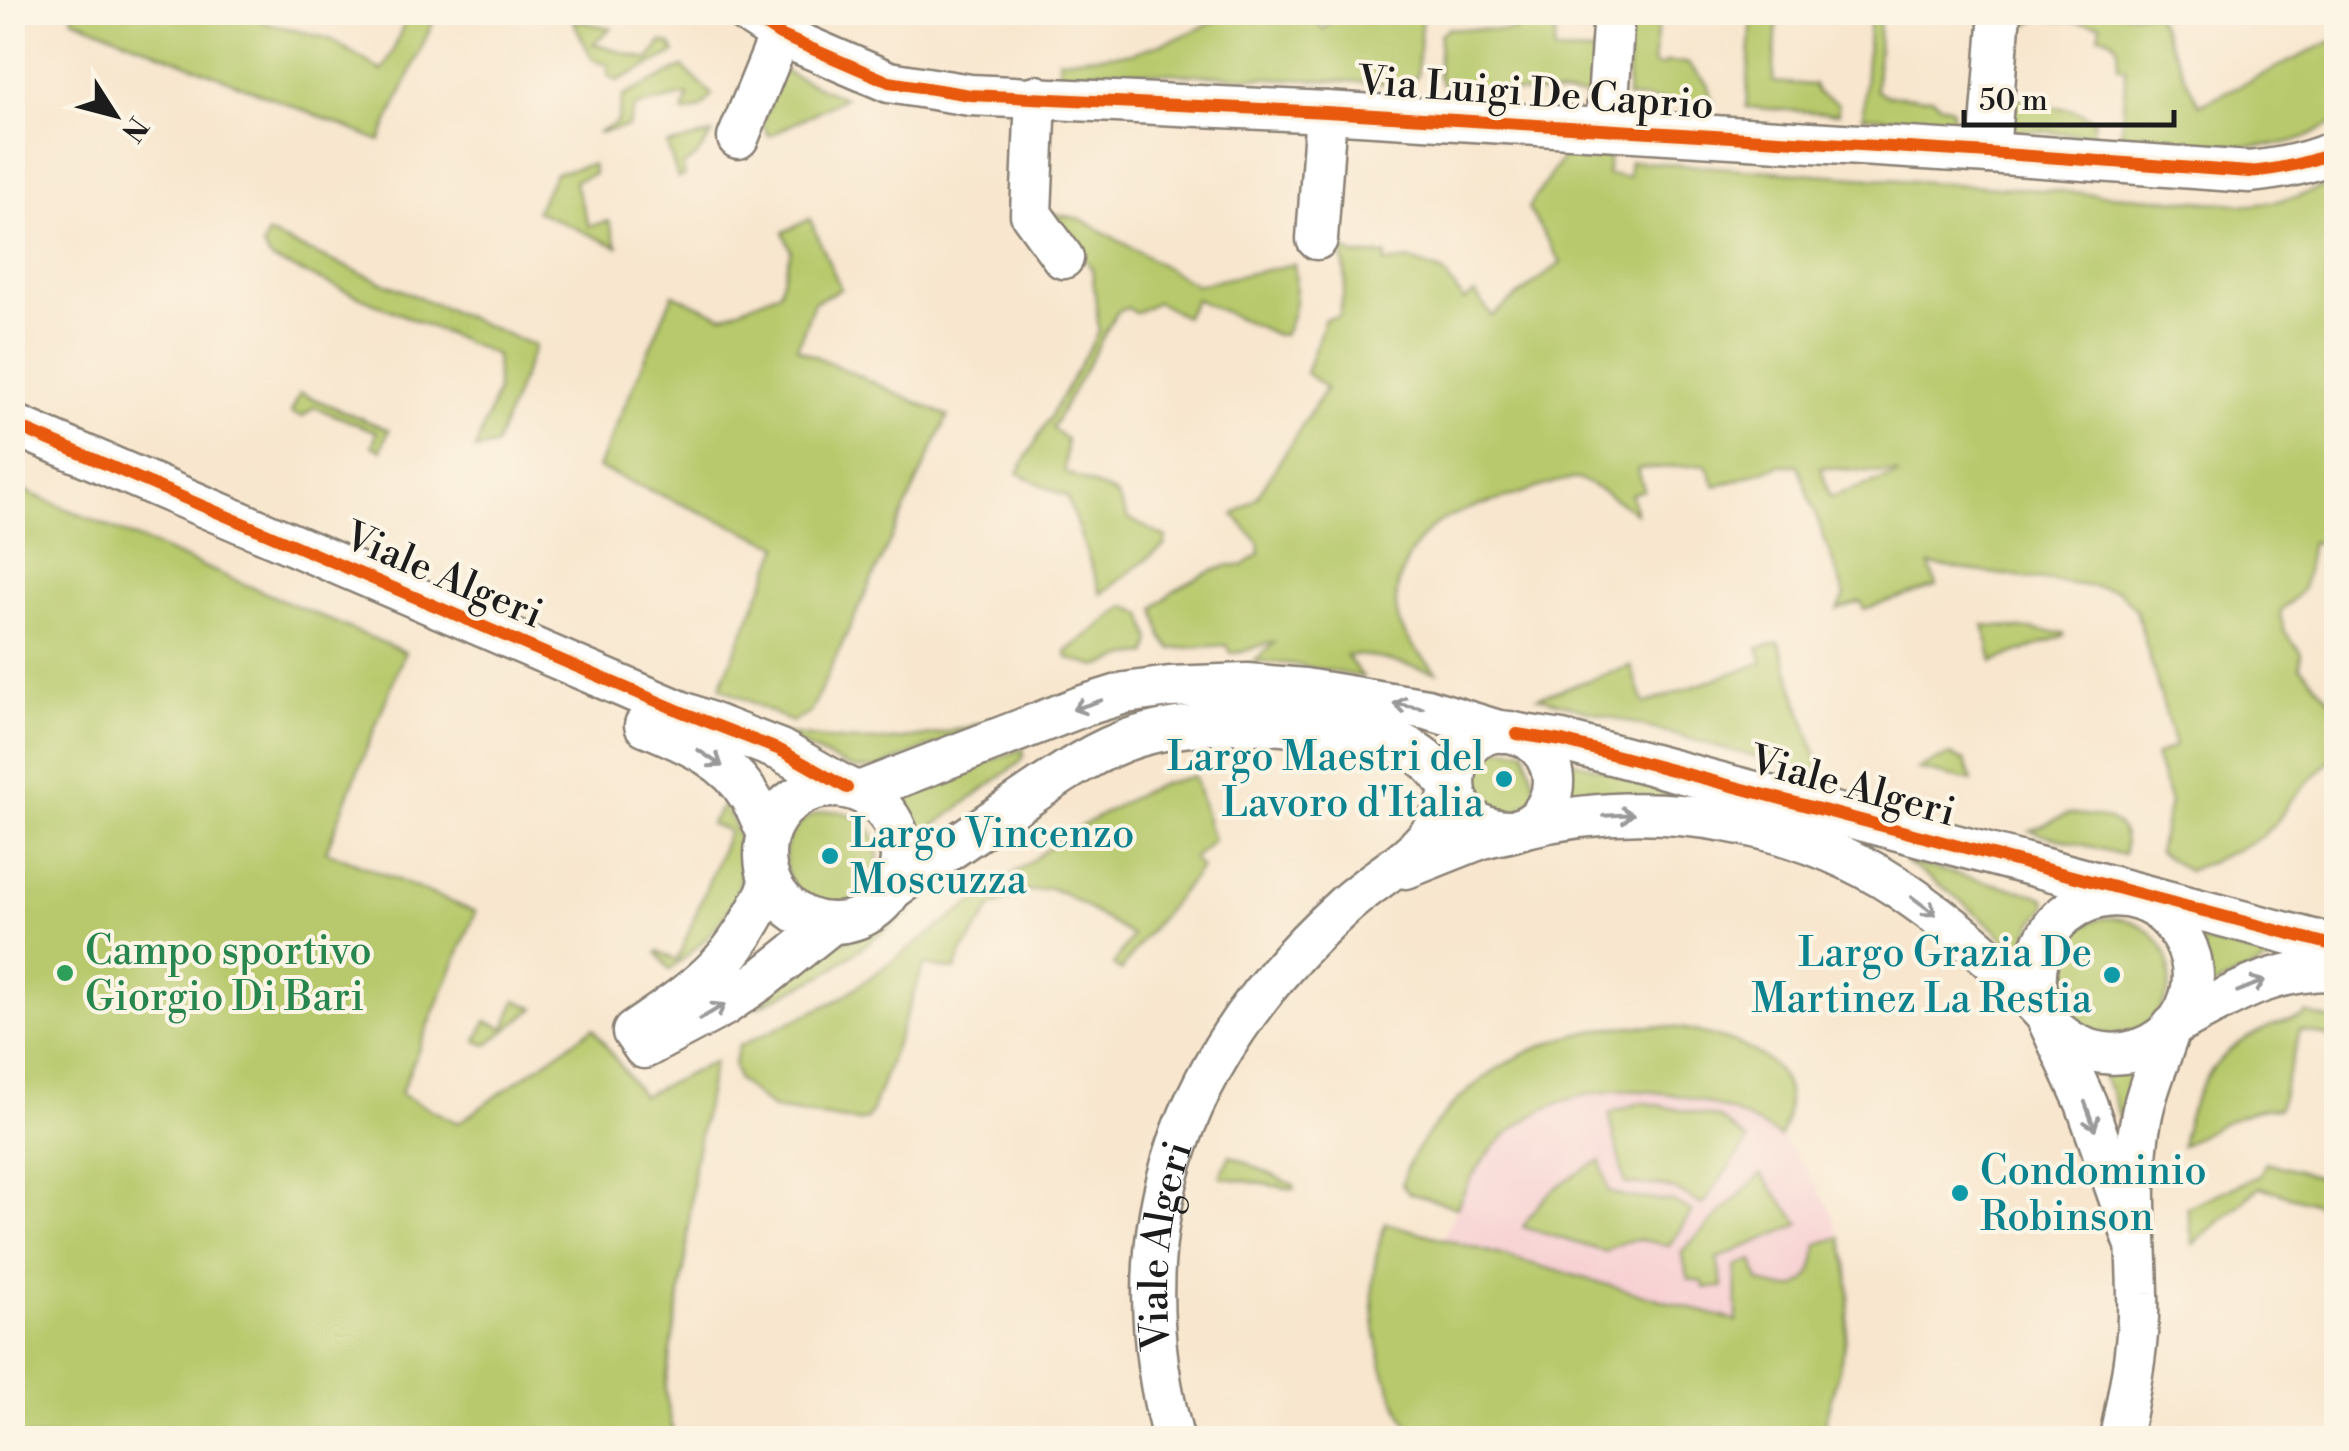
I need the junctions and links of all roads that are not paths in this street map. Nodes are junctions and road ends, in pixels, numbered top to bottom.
1 (745, 12) edge
2 (1614, 12) edge
3 (2000, 12) edge
4 (780, 35) junction
5 (1036, 96) junction
6 (1326, 112) junction
7 (1606, 129) junction
8 (738, 138) dead end
9 (2336, 151) edge
10 (1990, 153) junction
11 (1317, 239) dead end
12 (1063, 258) dead end
13 (12, 424) edge
14 (12, 451) edge
15 (1510, 733) junction
16 (853, 790) junction
17 (1454, 792) junction
18 (1516, 830) junction
19 (768, 834) junction
20 (1374, 881) junction
21 (771, 884) junction
22 (892, 890) junction
23 (2134, 896) junction
24 (832, 924) junction
25 (2336, 946) edge
26 (2336, 970) edge
27 (2048, 1019) junction
28 (2171, 1029) junction
29 (2134, 1240) junction
30 (1173, 1438) edge
31 (2120, 1438) edge

1 - 4 street, Via Luigi De Caprio
2 - 7 street
3 - 10 street
4 - 5 street, Via Luigi De Caprio
4 - 8 street
5 - 6 street, Via Luigi De Caprio
5 - 12 street
6 - 7 street, Via Luigi De Caprio
6 - 11 street
7 - 10 street, Via Luigi De Caprio
9 - 10 street, Via Luigi De Caprio
13 - 16 street, Viale Algeri
14 -> 19 street, Viale Algeri
15 -> 16 street, Viale Algeri
15 - 17 street
15 - 18 street
15 - 23 street, Viale Algeri
16 - 19 street
16 - 22 street
17 - 18 street
17 - 20 street, Viale Algeri
17 - 22 street
18 - 20 street, Viale Algeri
18 -> 27 street, Viale Algeri
19 - 21 street
20 - 30 street, Viale Algeri
21 - 24 street
21 -> 24 street
22 - 24 street
23 - 25 street, Viale Algeri
23 - 27 street
23 - 28 street
28 -> 26 street
27 - 28 street
27 -> 29 street
28 - 29 street
29 - 31 street

